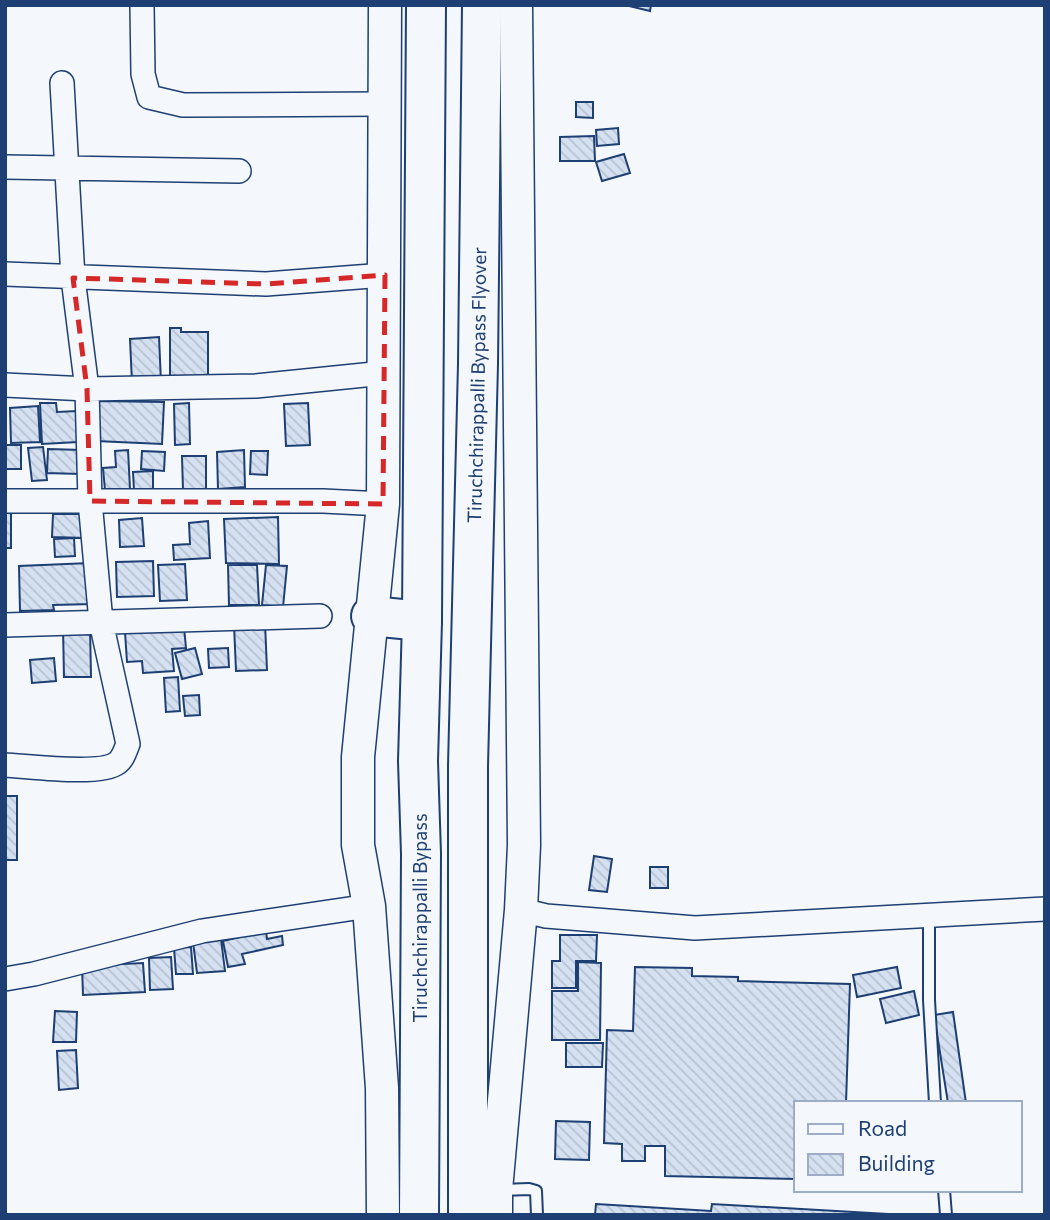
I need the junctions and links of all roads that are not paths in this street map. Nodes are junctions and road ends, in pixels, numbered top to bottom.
1 (142, 5) edge
2 (385, 5) edge
3 (426, 5) edge
4 (482, 5) edge
5 (516, 5) edge
6 (62, 83) dead end
7 (384, 104) junction
8 (5, 167) edge
9 (67, 168) junction
10 (239, 171) dead end
11 (5, 274) edge
12 (384, 275) junction
13 (73, 278) junction
14 (384, 373) junction
15 (5, 385) edge
16 (87, 389) junction
17 (5, 501) edge
18 (90, 501) junction
19 (383, 505) junction
20 (371, 615) junction
21 (320, 616) dead end
22 (422, 621) junction
23 (101, 622) junction
24 (5, 625) edge
25 (5, 765) edge
26 (369, 906) junction
27 (1045, 909) edge
28 (521, 910) junction
29 (929, 916) junction
30 (5, 979) edge
31 (935, 1101) edge
32 (944, 1192) edge
33 (496, 1202) edge
34 (383, 1215) edge
35 (419, 1215) edge
36 (468, 1215) edge
37 (537, 1215) edge
38 (946, 1215) edge

1 - 7 street
2 - 7 street
3 - 22 highway
4 - 36 highway, Tiruchchirappalli Bypass Flyover
5 - 28 street
6 - 9 street
7 - 12 street
8 - 9 street
9 - 10 street
9 - 13 street
11 - 13 street
12 - 13 street
12 - 14 street
13 - 16 street
14 - 16 street
14 - 19 street
15 - 16 street
16 - 18 street
17 - 18 street
18 - 19 street
18 - 23 street
19 - 20 street
20 - 22 highway
20 - 26 street
21 - 23 street
22 - 35 highway, Tiruchchirappalli Bypass
23 - 24 street
23 - 25 street
26 - 30 street
26 - 34 street
27 - 29 street
28 - 29 street
28 - 33 street
29 - 31 lane
32 - 38 lane
33 - 37 lane

